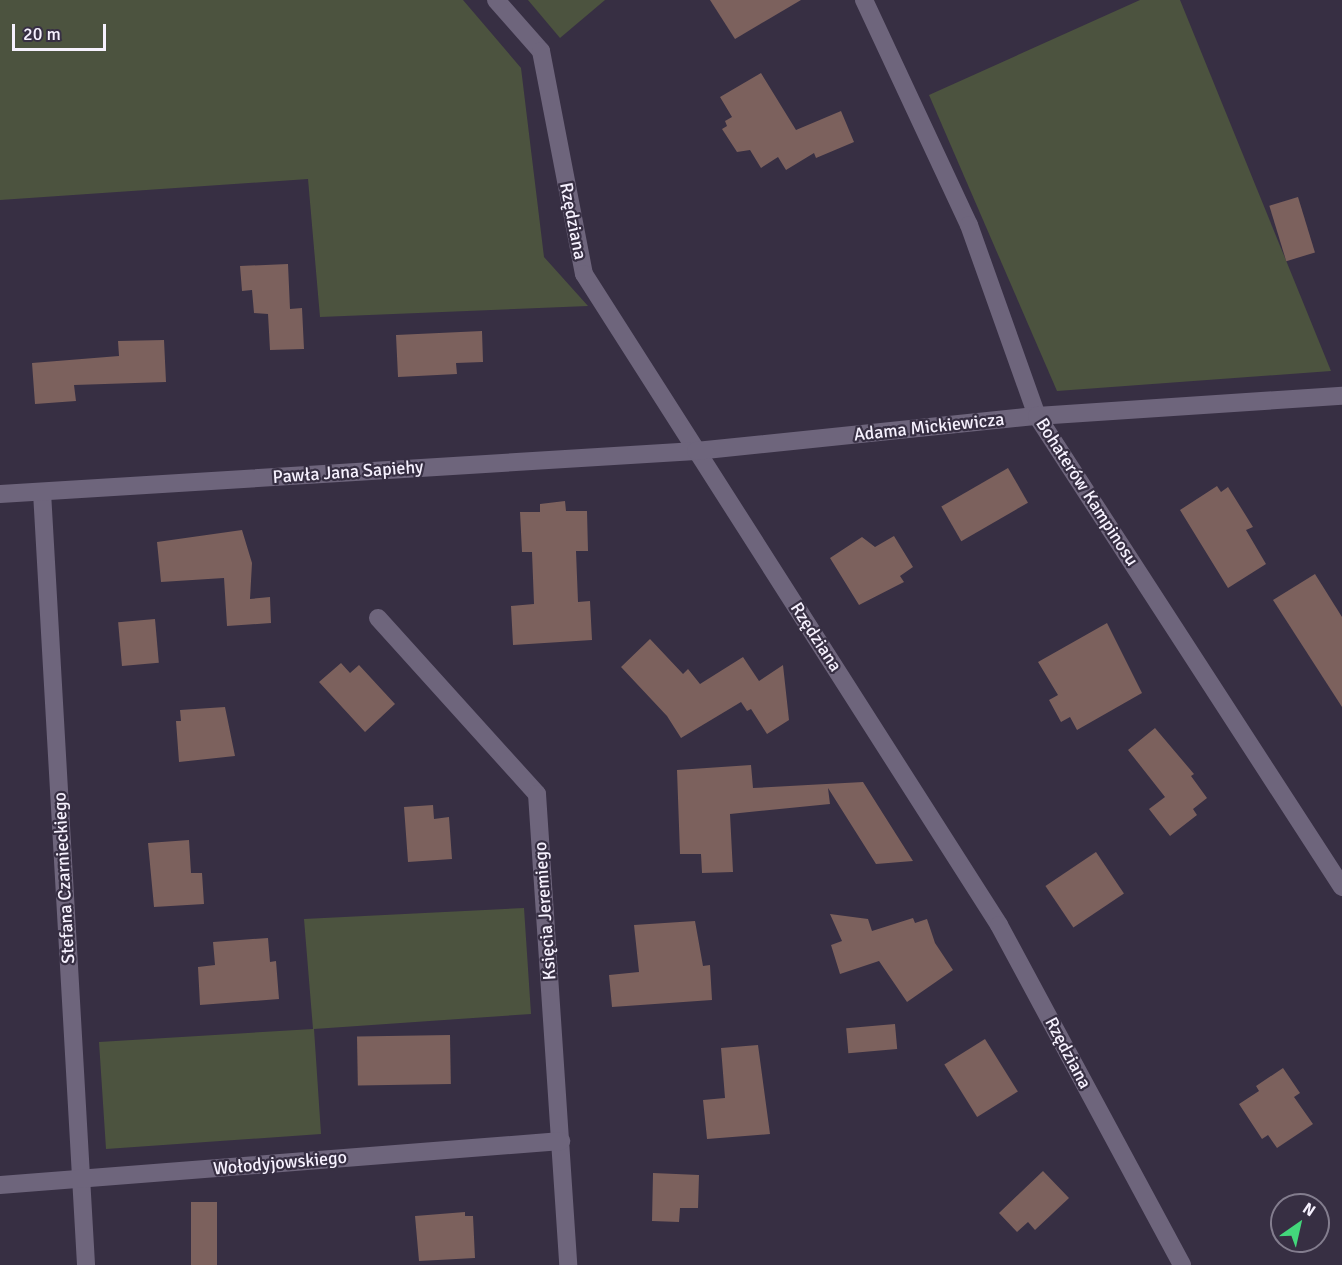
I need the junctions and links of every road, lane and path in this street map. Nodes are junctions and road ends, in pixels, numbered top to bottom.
1 (496, 0) edge
2 (864, 0) edge
3 (1342, 396) edge
4 (1037, 416) junction
5 (696, 451) junction
6 (42, 492) junction
7 (0, 494) edge
8 (378, 618) dead end
9 (1342, 887) edge
10 (561, 1141) junction
11 (80, 1179) junction
12 (0, 1185) edge
13 (86, 1265) edge
14 (568, 1265) edge
15 (1182, 1265) edge

1 - 5 street, Rzędziana
2 - 4 street, Bohaterów Kampinosu
3 - 4 street, Adama Mickiewicza
4 - 5 street, Adama Mickiewicza
4 - 9 street, Bohaterów Kampinosu
5 - 6 street, Pawła Jana Sapiehy
5 - 15 street, Rzędziana
6 - 7 street, Pawła Jana Sapiehy
6 - 11 street, Stefana Czarnieckiego
8 - 10 street, Księcia Jeremiego
10 - 11 street, Wołodyjowskiego
10 - 14 street, Księcia Jeremiego
11 - 12 street, Wołodyjowskiego
11 - 13 street, Stefana Czarnieckiego

